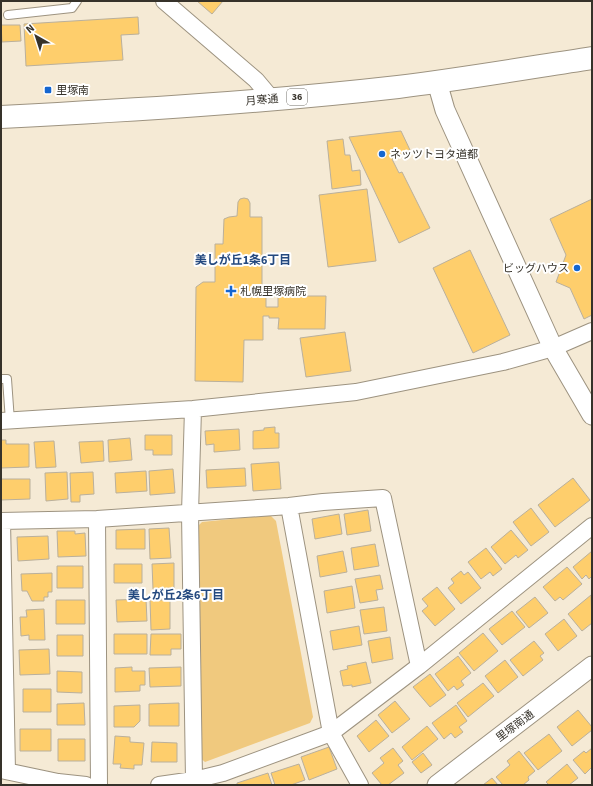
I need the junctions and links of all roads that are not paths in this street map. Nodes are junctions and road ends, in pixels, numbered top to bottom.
1 (77, 1) edge
2 (164, 1) edge
3 (8, 15) dead end
4 (592, 58) edge
5 (437, 82) junction
6 (272, 99) junction
7 (1, 117) edge
8 (592, 331) edge
9 (553, 348) junction
10 (1, 379) edge
11 (193, 409) junction
12 (592, 415) edge
13 (6, 421) edge
14 (289, 506) junction
15 (190, 513) junction
16 (97, 519) junction
17 (2, 521) edge
18 (592, 526) edge
19 (419, 666) junction
20 (592, 666) edge
21 (331, 733) junction
22 (4, 770) edge
23 (194, 780) junction
24 (86, 785) edge
25 (99, 785) edge
26 (159, 785) edge
27 (360, 785) edge
28 (437, 785) edge

1 - 3 lane
2 - 6 street
4 - 5 highway, 月寒通 / 36
5 - 6 highway, 月寒通 / 36
5 - 9 street
6 - 7 highway, 月寒通 / 36
8 - 9 street
9 - 11 street
9 - 12 street
10 - 13 lane
11 - 13 street
11 - 15 street
14 - 15 street
14 - 19 street
14 - 21 street
15 - 16 street
15 - 23 street
16 - 17 street
16 - 25 street
17 - 22 street
18 - 19 street
19 - 21 street
20 - 28 street, 里塚南通
21 - 23 street
21 - 27 street
22 - 24 street
23 - 26 street

